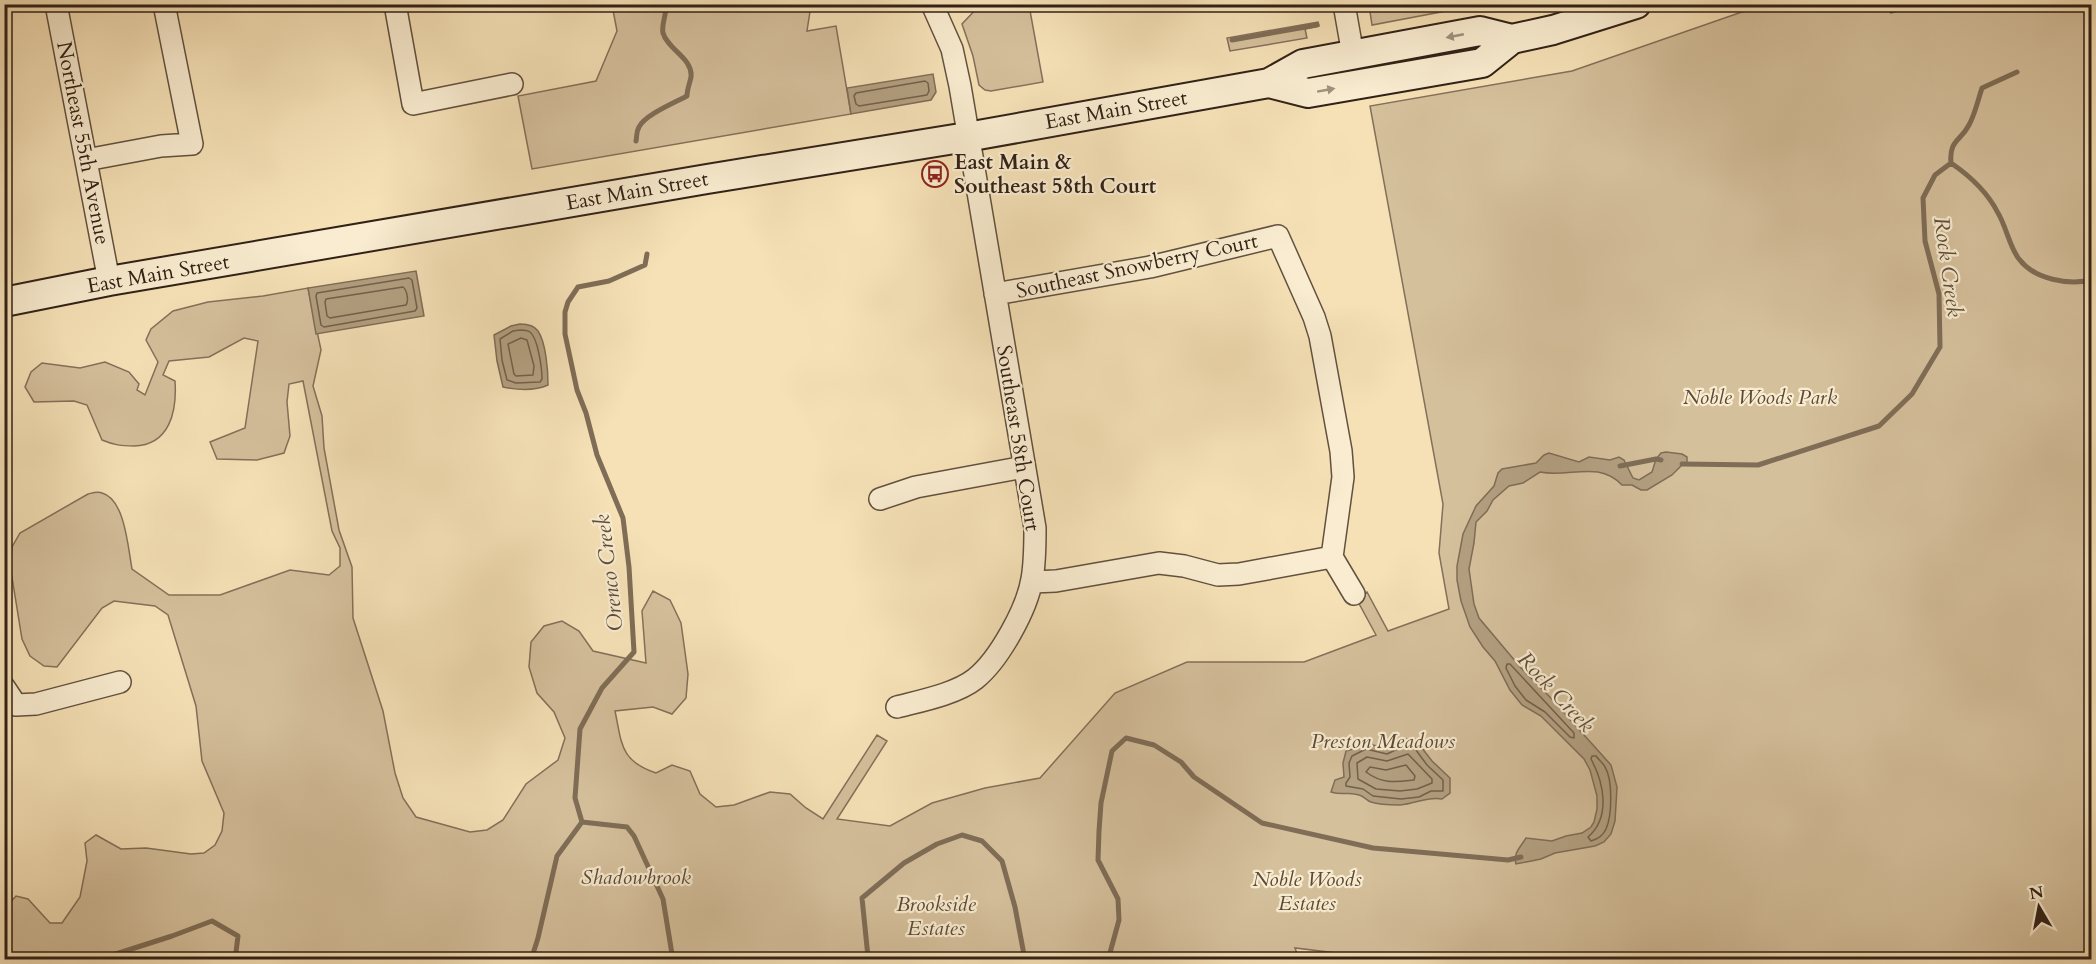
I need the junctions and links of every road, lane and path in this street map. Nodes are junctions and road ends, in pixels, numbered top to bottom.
1 (56, 4) edge
2 (165, 4) edge
3 (395, 4) edge
4 (932, 4) edge
5 (1344, 4) edge
6 (1636, 4) edge
7 (1512, 39) junction
8 (1353, 55) junction
9 (1269, 83) junction
10 (512, 84) dead end
11 (967, 136) junction
12 (86, 160) junction
13 (109, 281) junction
14 (995, 294) junction
15 (4, 303) edge
16 (1024, 467) junction
17 (880, 500) dead end
18 (1332, 557) junction
19 (1032, 582) junction
20 (1354, 594) dead end
21 (120, 682) dead end
22 (4, 687) edge
23 (897, 707) dead end

1 - 12 street, Northeast 55th Avenue
2 - 12 street
3 - 10 street
4 - 11 street, Southeast 58th Court
5 - 8 street
6 - 7 main road, East Main Street
7 -> 8 main road, East Main Street
9 -> 7 main road, East Main Street
8 - 9 main road, East Main Street
9 - 11 main road, East Main Street
11 - 13 main road, East Main Street
11 - 14 street, Southeast 58th Court
12 - 13 street, Northeast 55th Avenue
13 - 15 main road, East Main Street
14 - 16 street, Southeast 58th Court
14 - 18 street, Southeast Snowberry Court
16 - 17 street
16 - 19 street, Southeast 58th Court
18 - 19 street
18 - 20 street
19 - 23 street, Southeast 58th Court
21 - 22 street

